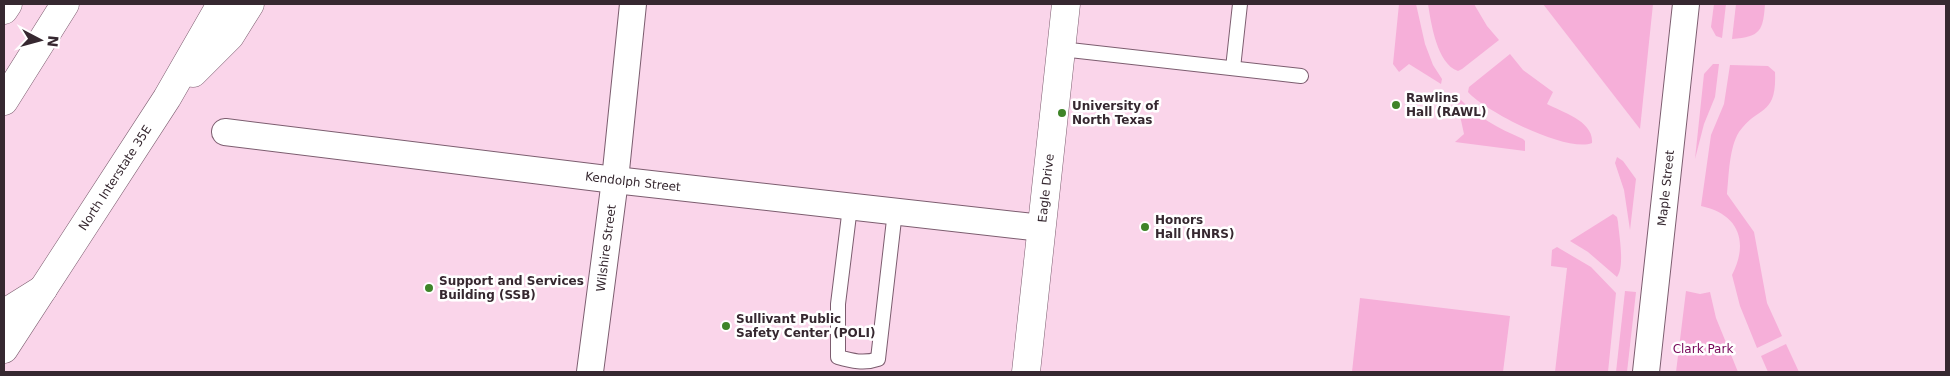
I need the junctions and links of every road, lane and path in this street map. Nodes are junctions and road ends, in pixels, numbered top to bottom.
1 (8, 4) edge
2 (65, 4) edge
3 (204, 4) edge
4 (222, 4) edge
5 (250, 4) edge
6 (633, 4) edge
7 (1066, 4) edge
8 (1240, 4) edge
9 (1686, 4) edge
10 (4, 10) edge
11 (1061, 49) junction
12 (1233, 68) junction
13 (1301, 76) dead end
14 (167, 98) junction
15 (4, 101) edge
16 (225, 132) dead end
17 (615, 180) junction
18 (850, 207) junction
19 (894, 211) junction
20 (1042, 228) junction
21 (43, 288) junction
22 (4, 320) edge
23 (4, 349) edge
24 (590, 372) edge
25 (1026, 372) edge
26 (1646, 372) edge

1 - 10 main road
2 - 15 main road
3 - 14 main road
4 - 14 main road, North Interstate 35E
5 - 14 main road
6 - 17 street, Wilshire Street
7 - 11 main road, Eagle Drive
8 - 12 lane
9 - 26 street, Maple Street
11 - 12 lane
11 - 20 main road, Eagle Drive
12 - 13 lane
14 - 21 main road, North Interstate 35E
16 - 17 street, Kendolph Street
17 - 18 street, Kendolph Street
17 - 24 street, Wilshire Street
18 - 19 street, Kendolph Street
18 - 19 lane
19 - 20 street, Kendolph Street
20 - 25 main road, Eagle Drive
21 - 22 main road
21 - 23 main road, North Interstate 35E

